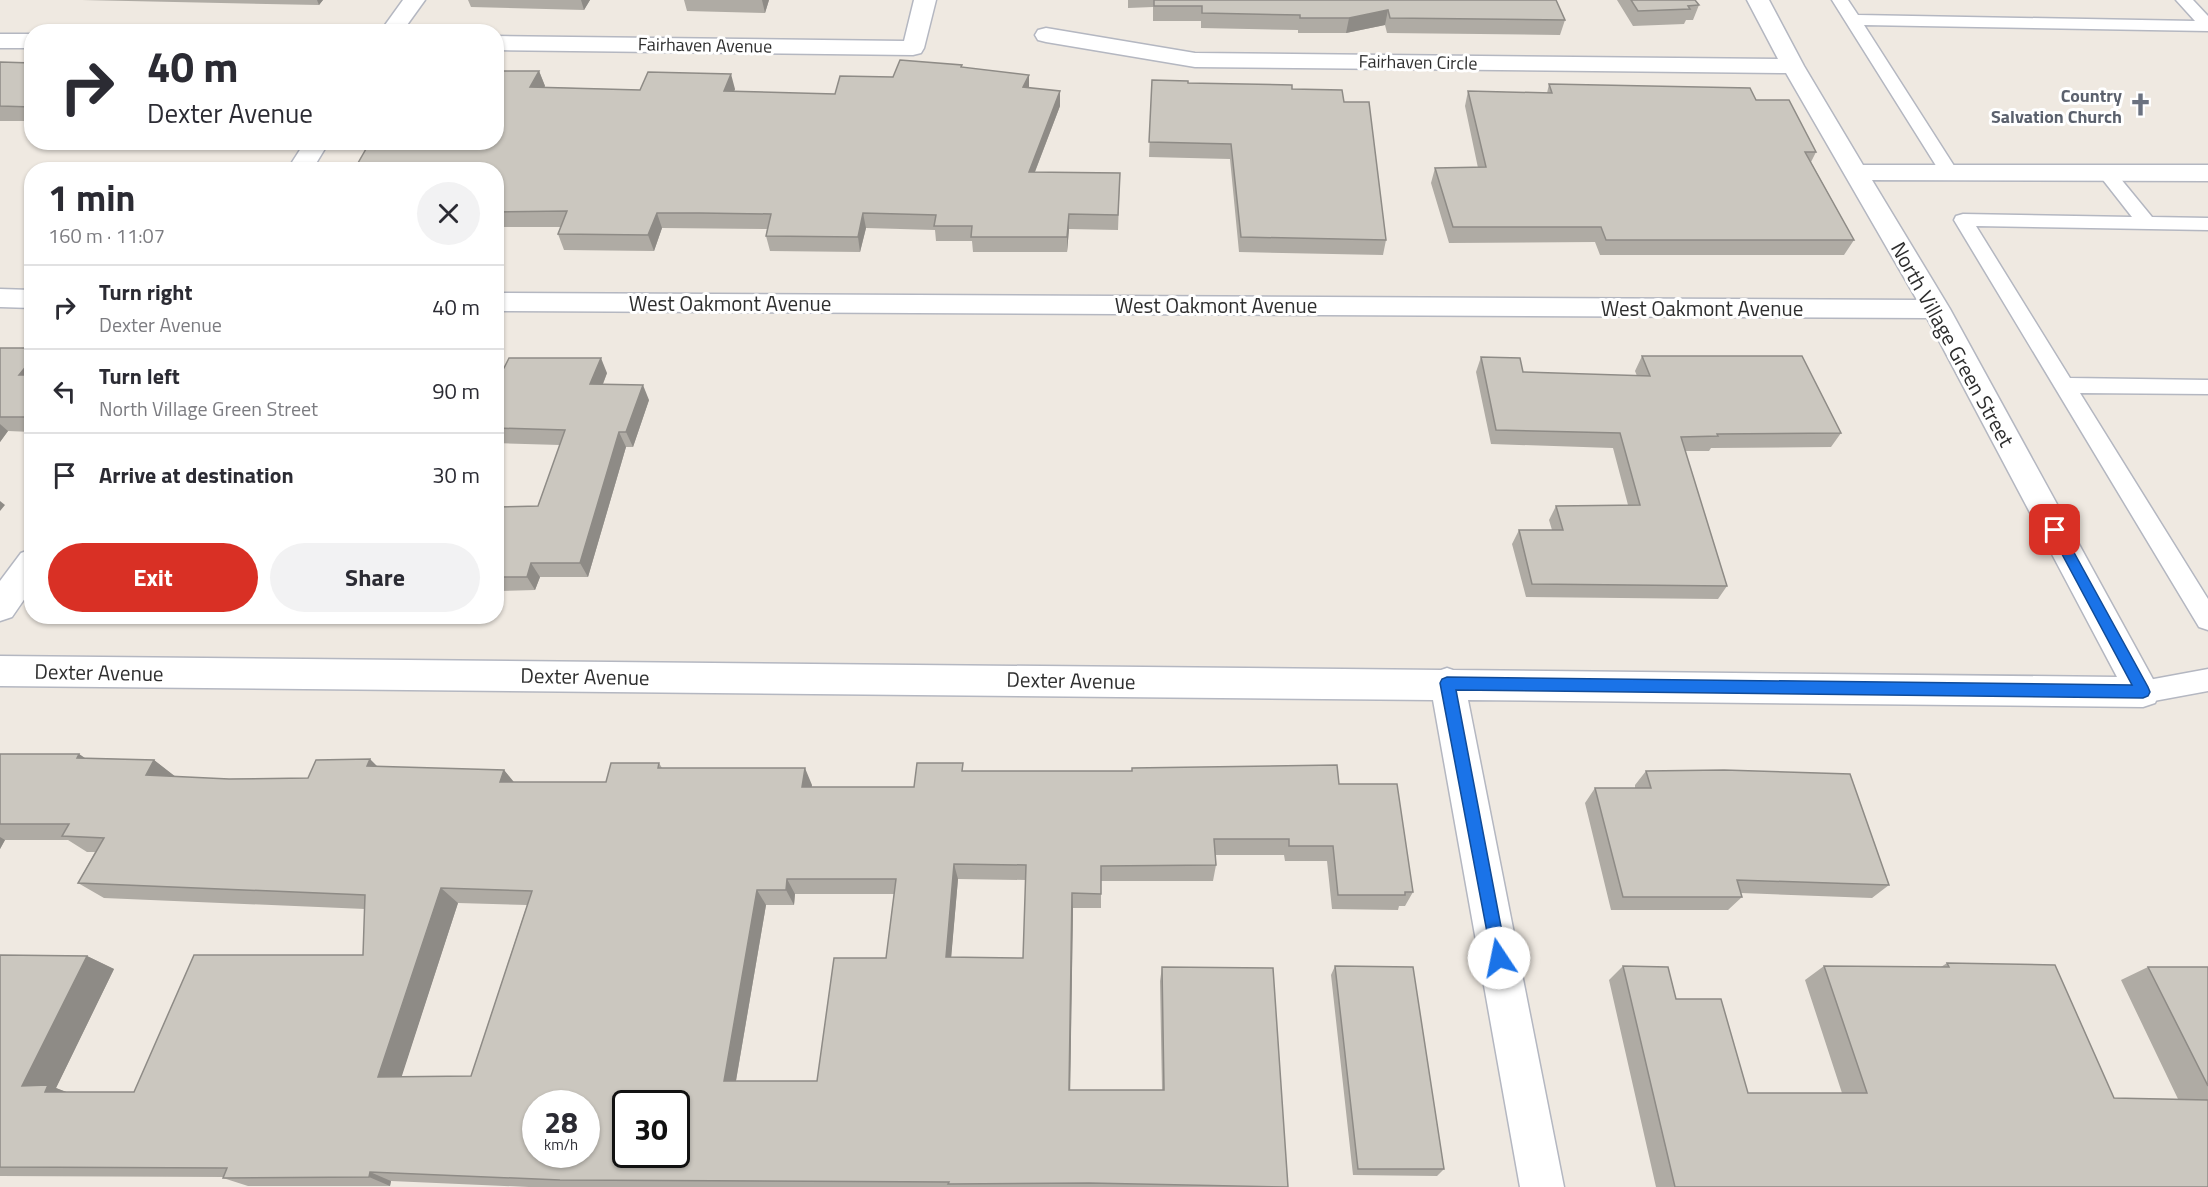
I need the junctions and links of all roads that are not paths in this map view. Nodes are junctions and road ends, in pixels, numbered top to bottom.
1 (414, 0) edge
2 (925, 0) edge
3 (1758, 0) edge
4 (1840, 0) edge
5 (2184, 0) edge
6 (1852, 20) junction
7 (398, 24) edge
8 (2208, 26) edge
9 (1046, 35) dead end
10 (0, 41) edge
11 (24, 41) edge
12 (504, 43) edge
13 (1793, 66) junction
14 (2105, 171) junction
15 (1856, 172) junction
16 (1948, 172) junction
17 (2208, 173) edge
18 (2147, 223) junction
19 (2208, 224) edge
20 (0, 298) edge
21 (24, 299) edge
22 (504, 302) edge
23 (1936, 309) junction
24 (2064, 385) junction
25 (2208, 387) edge
26 (24, 572) edge
27 (0, 607) edge
28 (2208, 620) edge
29 (0, 671) edge
30 (2208, 680) edge
31 (1447, 683) junction
32 (2143, 692) junction
33 (1542, 1187) edge

1 - 7 street
2 - 12 street, Fairhaven Avenue
3 - 13 street, North Village Green Street
4 - 6 lane
5 - 8 lane
6 - 8 lane
6 - 16 lane
9 - 13 street, Fairhaven Circle
10 - 11 street
13 - 15 street, North Village Green Street
14 - 16 street
14 - 17 street
14 - 18 lane
15 - 16 street
15 - 23 street, North Village Green Street
18 - 19 lane
18 - 24 lane
20 - 21 street
22 - 23 street, West Oakmont Avenue
23 - 32 street, North Village Green Street
24 - 25 lane
24 - 28 lane
26 - 27 street
29 - 31 street, Dexter Avenue
30 - 32 lane
31 - 32 street, Dexter Avenue
31 - 33 street

